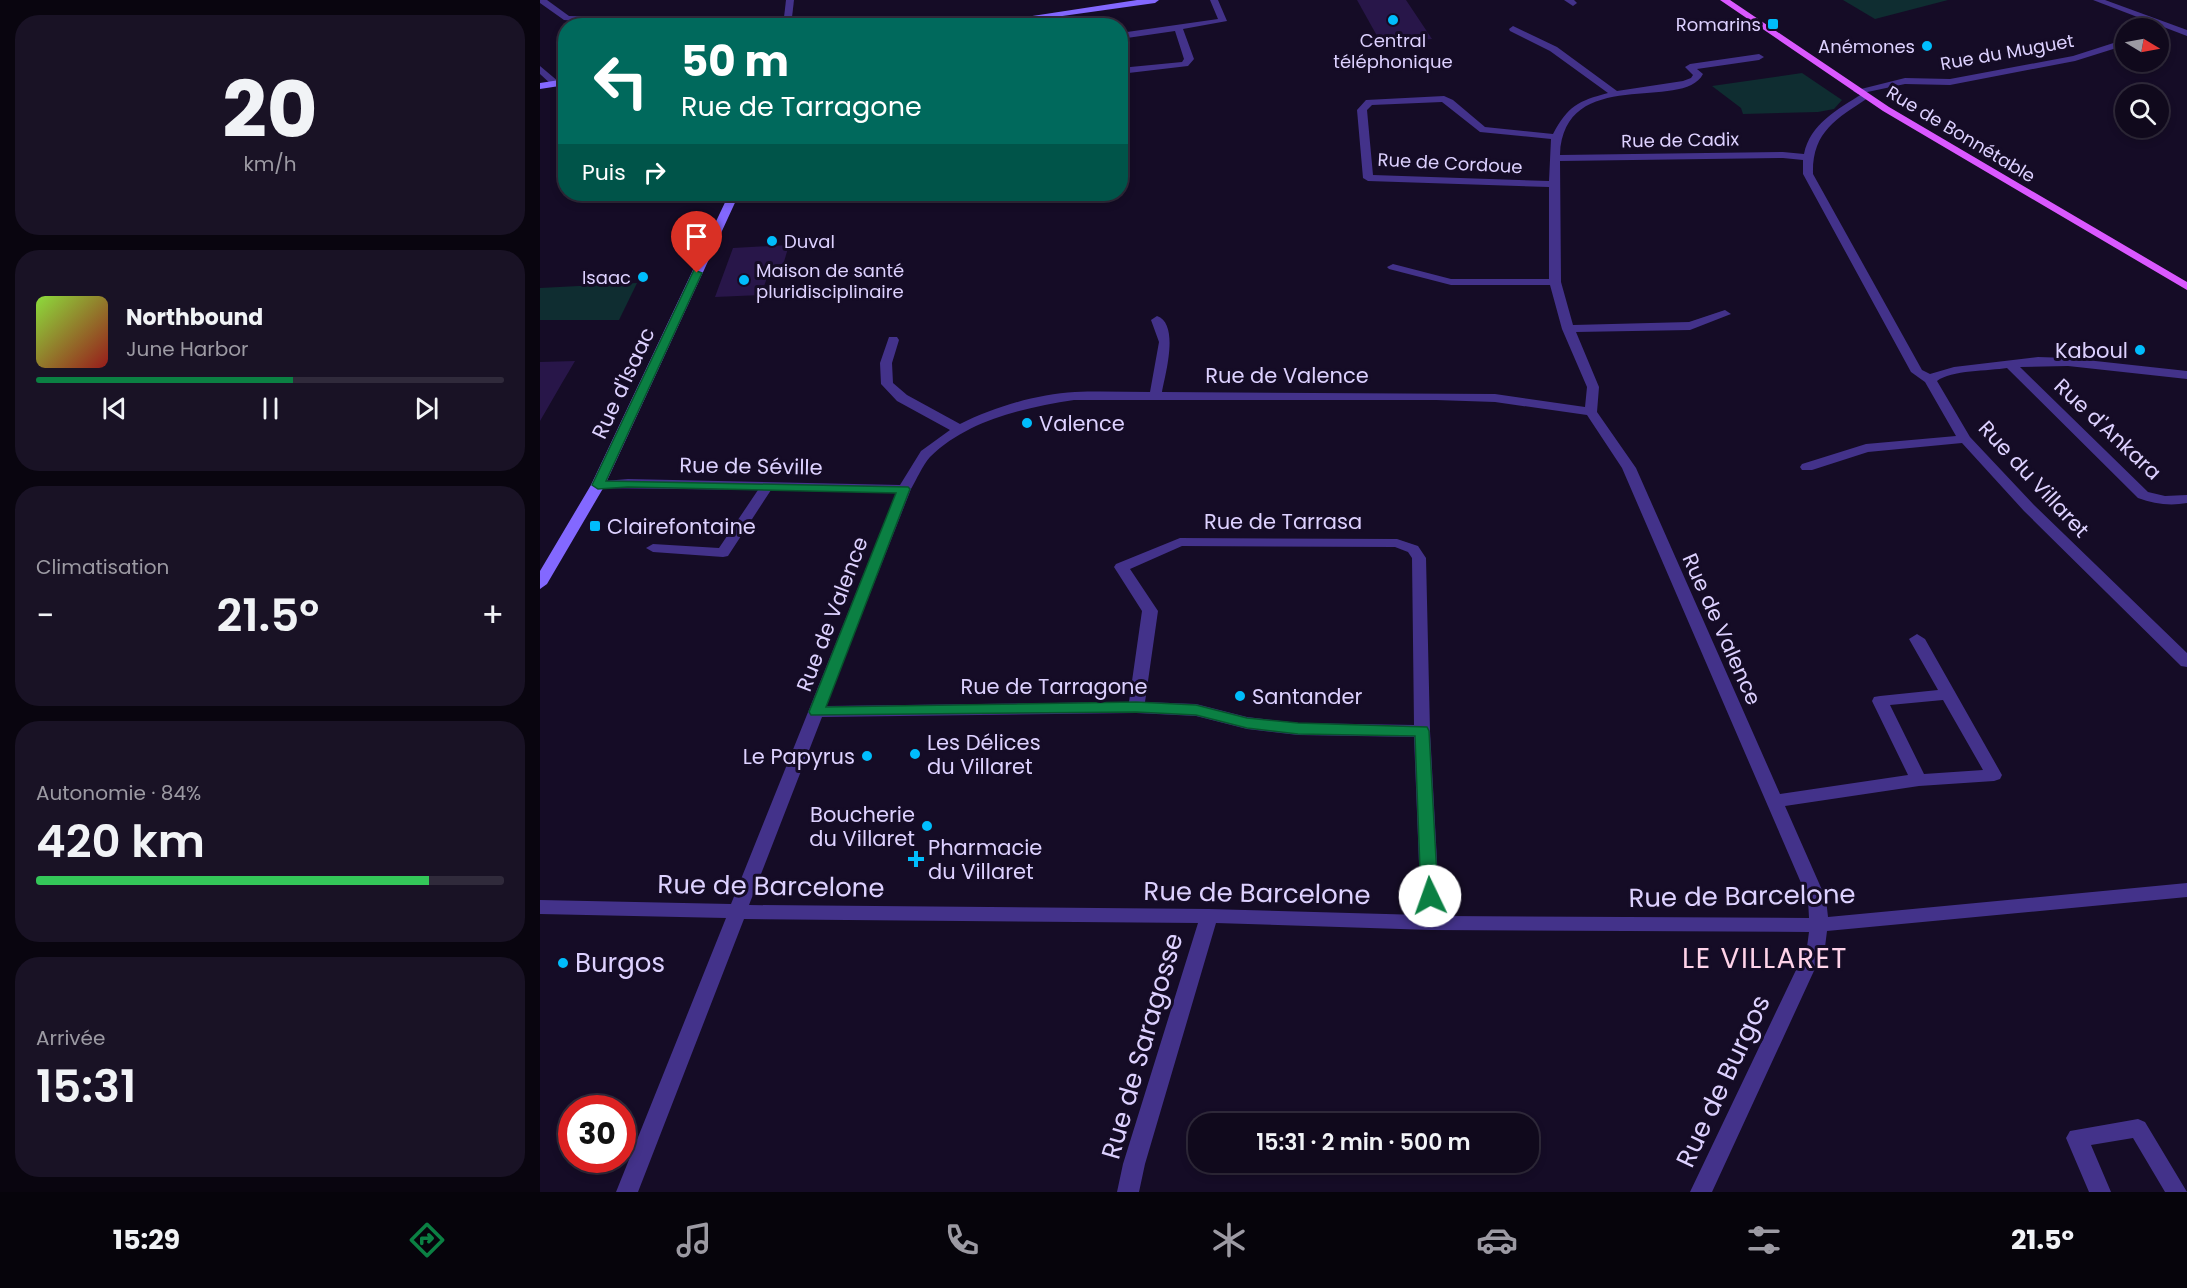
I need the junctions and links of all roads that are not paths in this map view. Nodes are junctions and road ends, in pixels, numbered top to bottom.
1 (541, 0) edge
2 (790, 0) edge
3 (1155, 0) edge
4 (1214, 0) edge
5 (1724, 0) edge
6 (2098, 0) edge
7 (567, 18) edge
8 (788, 18) edge
9 (1027, 18) edge
10 (1178, 28) junction
11 (1513, 29) dead end
12 (2187, 33) edge
13 (1128, 35) edge
14 (2115, 45) edge
15 (1759, 57) dead end
16 (540, 69) edge
17 (1128, 70) edge
18 (558, 81) edge
19 (558, 83) edge
20 (540, 86) edge
21 (1861, 93) junction
22 (1615, 94) junction
23 (1556, 137) junction
24 (1806, 157) junction
25 (1555, 158) junction
26 (1554, 184) junction
27 (731, 201) edge
28 (1392, 267) dead end
29 (1556, 282) junction
30 (2187, 287) edge
31 (1725, 314) dead end
32 (1157, 320) dead end
33 (1568, 329) junction
34 (894, 340) dead end
35 (2010, 364) junction
36 (2187, 375) edge
37 (1930, 380) junction
38 (1155, 397) junction
39 (1590, 412) junction
40 (961, 430) junction
41 (1965, 439) junction
42 (1807, 467) dead end
43 (598, 485) junction
44 (766, 488) junction
45 (904, 489) junction
46 (2187, 500) edge
47 (653, 548) dead end
48 (540, 584) edge
49 (1917, 639) dead end
50 (2187, 662) edge
51 (1947, 694) junction
52 (1136, 707) junction
53 (817, 712) junction
54 (1422, 731) junction
55 (1919, 780) junction
56 (1774, 801) junction
57 (2187, 890) edge
58 (540, 907) edge
59 (736, 911) junction
60 (1209, 916) junction
61 (1431, 923) junction
62 (1819, 926) junction
63 (627, 1192) edge
64 (1128, 1192) edge
65 (1701, 1192) edge
66 (2100, 1192) edge
67 (2177, 1192) edge

1 - 7 street
2 - 8 street
3 - 9 street
4 - 10 street
5 - 21 main road, Rue de Bonnétable
6 - 12 street
10 - 13 street
10 - 17 street
11 - 22 street
14 - 21 street, Rue du Muguet
15 - 22 street
16 - 18 street
19 - 20 street
21 - 24 street
21 - 30 main road, Rue de Bonnétable
22 - 23 street
23 - 25 street
23 - 26 street, Rue de Cordoue
24 - 25 street, Rue de Cadix
24 - 37 street, Rue du Villaret
25 - 26 street
26 - 29 street
27 - 43 street, Rue d'Isaac
28 - 29 street
29 - 33 street
31 - 33 street
32 - 38 street
33 - 39 street
34 - 40 street
35 - 36 street
35 - 37 street
35 - 46 street, Rue d'Ankara
37 - 41 street, Rue du Villaret
38 - 39 street, Rue de Valence
38 - 40 street, Rue de Valence
39 - 56 street, Rue de Valence
40 - 45 street, Rue de Valence
41 - 42 street
41 - 50 street, Rue du Villaret
43 - 44 street, Rue de Séville
43 - 48 street, Rue d'Isaac
44 - 45 street, Rue de Séville
44 - 47 street
45 - 53 street, Rue de Valence
49 - 51 street
51 - 55 street
51 - 55 street
52 - 53 street, Rue de Tarragone
52 - 54 street, Rue de Tarragone
52 - 54 street, Rue de Tarrasa
53 - 59 street, Rue de Valence
54 - 61 street
55 - 56 street
56 - 62 street, Rue de Valence
57 - 62 street, Rue de Barcelone
58 - 59 street, Rue de Barcelone
59 - 60 street, Rue de Barcelone
59 - 63 street
60 - 61 street, Rue de Barcelone
60 - 64 street, Rue de Saragosse
61 - 62 street, Rue de Barcelone
62 - 65 street, Rue de Burgos
66 - 67 street

